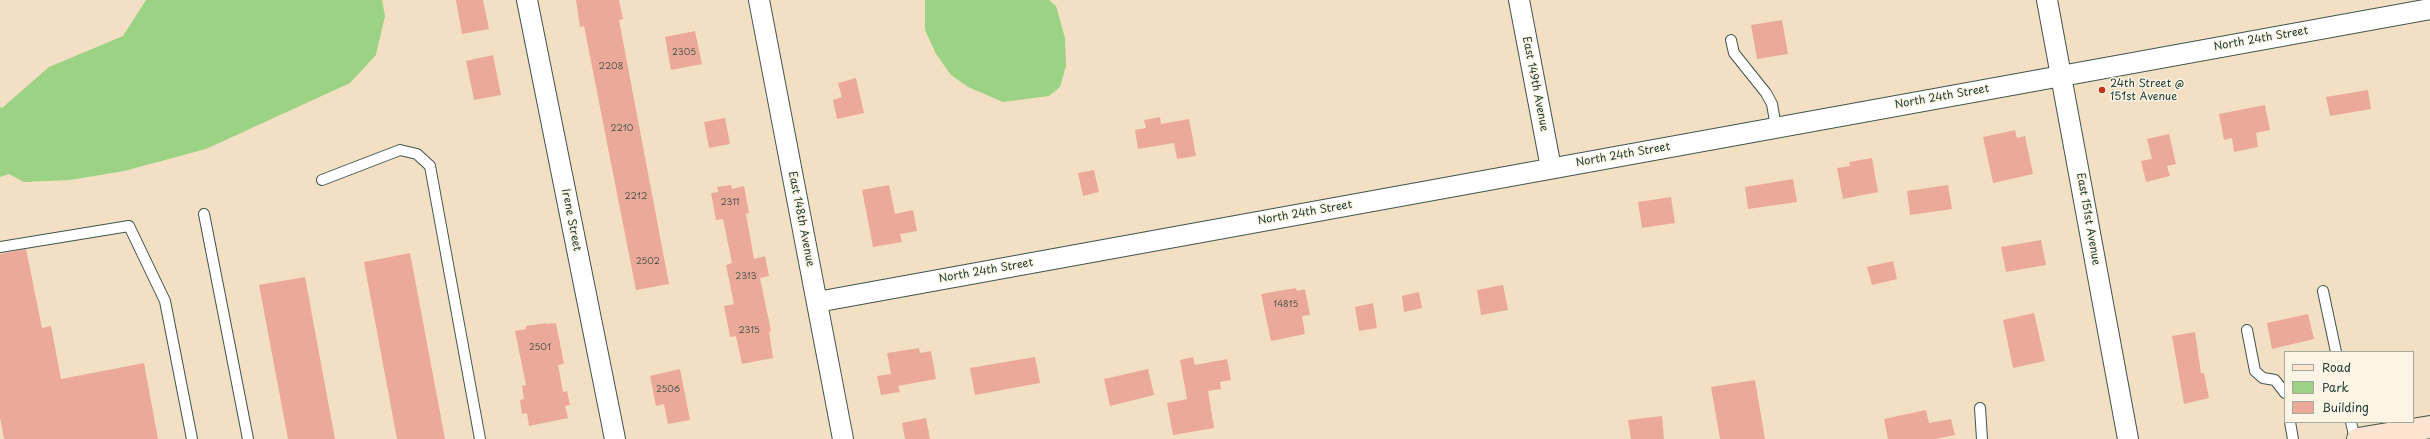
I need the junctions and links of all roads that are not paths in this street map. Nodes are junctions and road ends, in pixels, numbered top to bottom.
1 (527, 0) edge
2 (759, 0) edge
3 (1519, 0) edge
4 (2047, 0) edge
5 (2430, 9) edge
6 (1731, 40) dead end
7 (2062, 76) junction
8 (1776, 128) junction
9 (1551, 168) junction
10 (322, 180) dead end
11 (204, 214) dead end
12 (0, 247) edge
13 (2323, 291) dead end
14 (817, 302) junction
15 (2247, 330) dead end
16 (2336, 351) edge
17 (2284, 392) edge
18 (1980, 408) dead end
19 (2290, 423) edge
20 (2352, 423) edge
21 (2430, 427) edge
22 (192, 439) edge
23 (248, 439) edge
24 (480, 439) edge
25 (615, 439) edge
26 (843, 439) edge
27 (1982, 439) edge
28 (2128, 439) edge
29 (2293, 439) edge
30 (2356, 439) edge

1 - 25 street, Irene Street
2 - 14 street, East 148th Avenue
3 - 9 street, East 149th Avenue
4 - 7 street, East 151st Avenue
5 - 7 street, North 24th Street
6 - 8 lane
7 - 8 street, North 24th Street
7 - 28 street, East 151st Avenue
8 - 9 street, North 24th Street
9 - 14 street, North 24th Street
10 - 24 lane
11 - 23 lane
12 - 22 lane
13 - 16 lane
14 - 26 street, East 148th Avenue
15 - 17 lane
18 - 27 lane
19 - 29 lane
20 - 30 lane
21 - 30 street

